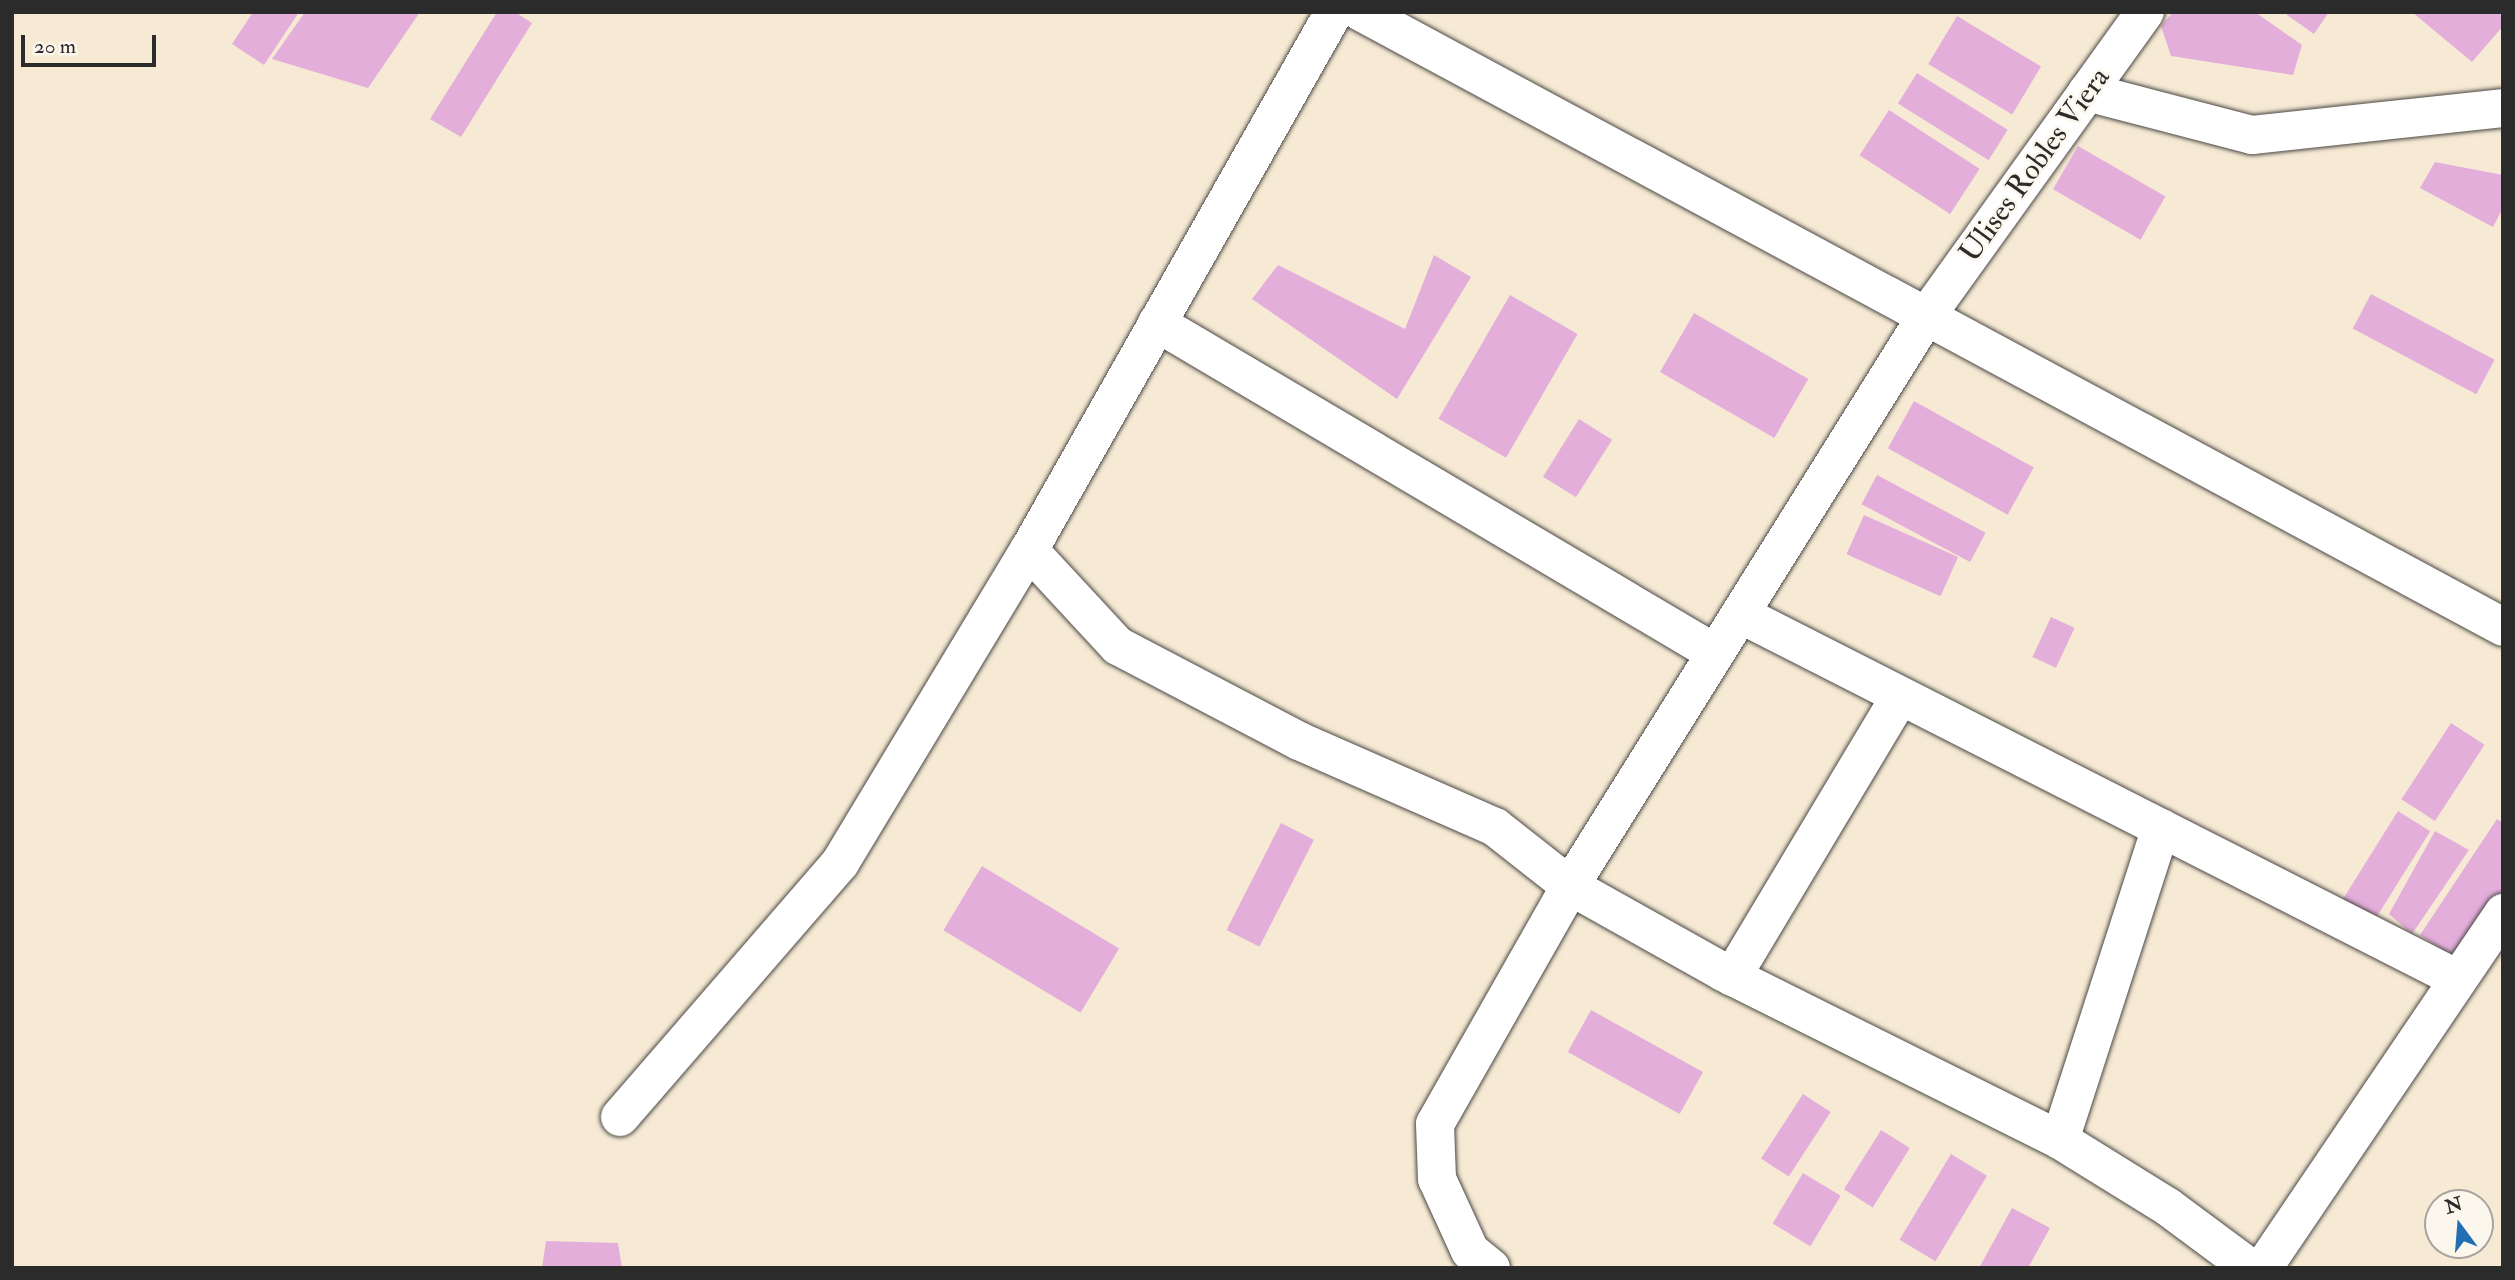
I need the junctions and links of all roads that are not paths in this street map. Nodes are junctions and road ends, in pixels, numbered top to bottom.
1 (1334, 12) edge
2 (1361, 12) edge
3 (2145, 12) edge
4 (2087, 92) junction
5 (2503, 108) edge
6 (1925, 318) junction
7 (1157, 323) junction
8 (1029, 550) junction
9 (1740, 614) junction
10 (2503, 627) edge
11 (1715, 653) junction
12 (1900, 696) junction
13 (2161, 828) junction
14 (1570, 886) junction
15 (2503, 913) edge
16 (1732, 977) junction
17 (2458, 979) junction
18 (620, 1117) dead end
19 (2060, 1140) junction
20 (1491, 1268) edge
21 (2250, 1268) edge
22 (2263, 1268) edge

1 - 7 street
2 - 6 street
3 - 4 street, Ulises Robles Viera
4 - 5 street
4 - 6 street, Ulises Robles Viera
6 - 9 street, Ulises Robles Viera
6 - 10 street
7 - 8 street
7 - 11 street
8 - 14 street
8 - 18 street
9 - 11 street, Ulises Robles Viera
9 - 12 street
11 - 14 street, Ulises Robles Viera
12 - 13 street
12 - 16 street
13 - 17 street
13 - 19 street
14 - 16 street
14 - 20 street, Ulises Robles Viera
15 - 17 street
16 - 19 street
17 - 22 street
19 - 21 street

